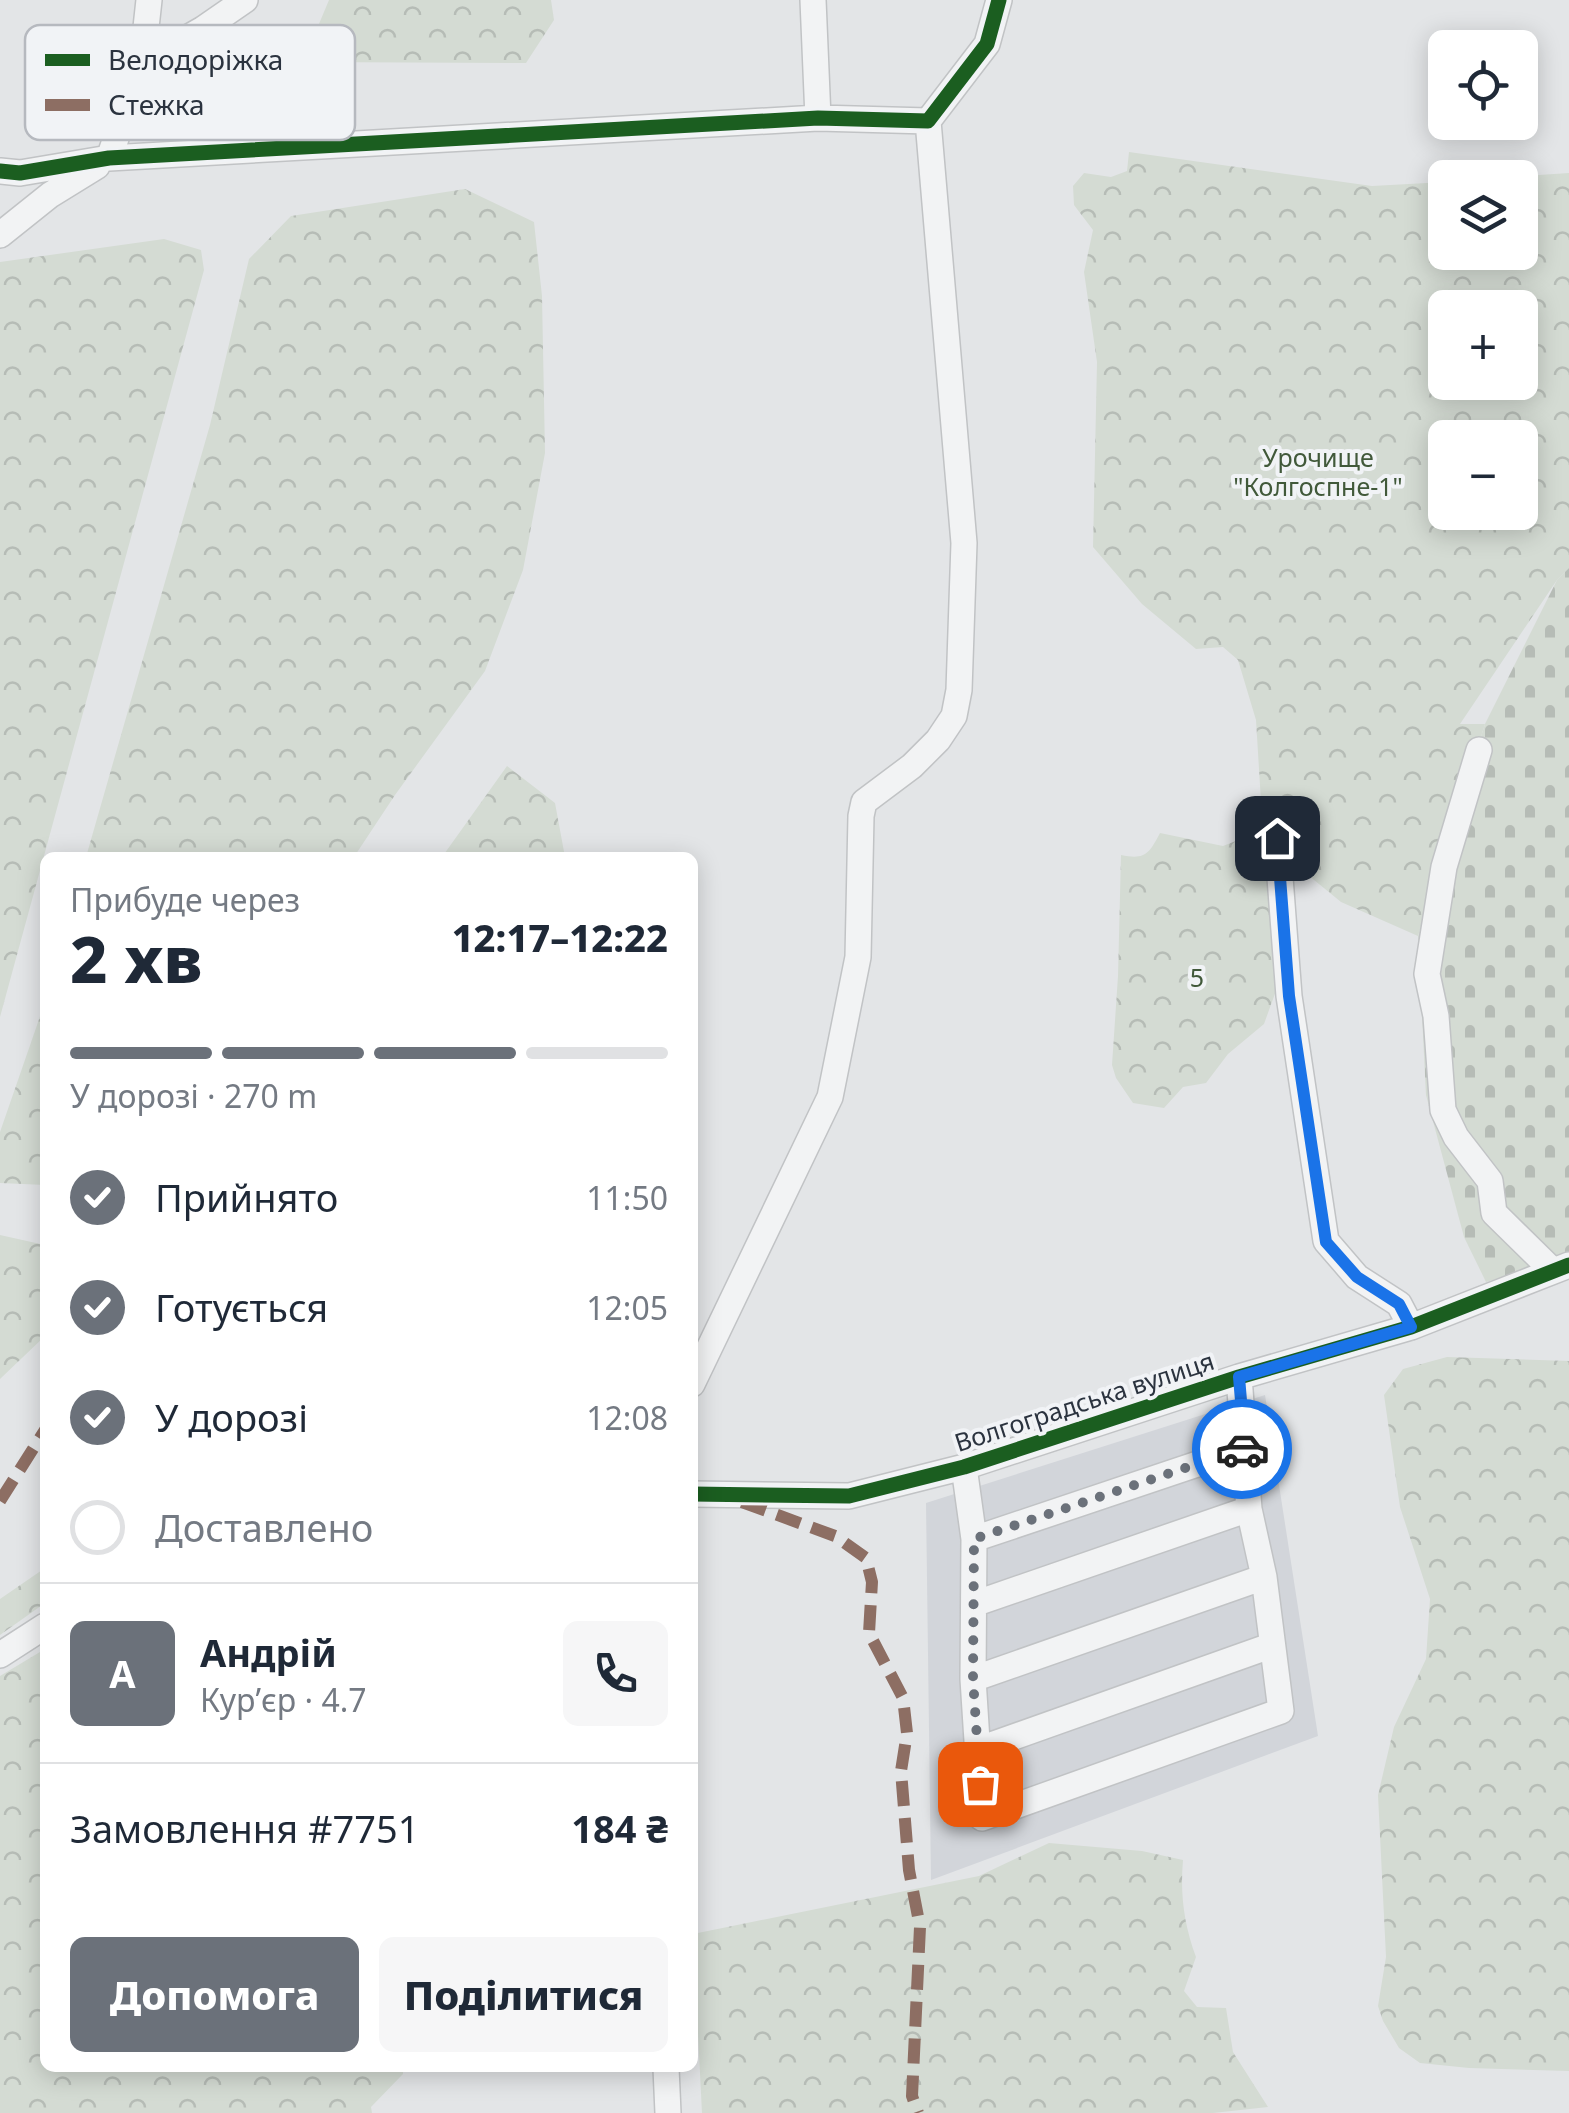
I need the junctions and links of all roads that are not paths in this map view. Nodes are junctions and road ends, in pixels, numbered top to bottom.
1 (150, 0) edge
2 (244, 0) edge
3 (812, 0) edge
4 (999, 0) edge
5 (147, 25) edge
6 (209, 25) edge
7 (818, 118) junction
8 (928, 121) junction
9 (116, 140) edge
10 (110, 158) junction
11 (0, 171) edge
12 (0, 236) edge
13 (1478, 750) dead end
14 (1277, 838) dead end
15 (1561, 1268) edge
16 (1411, 1327) junction
17 (698, 1372) edge
18 (1239, 1377) junction
19 (1245, 1448) junction
20 (964, 1468) junction
21 (705, 1494) edge
22 (1249, 1509) junction
23 (974, 1539) junction
24 (1264, 1577) junction
25 (974, 1604) junction
26 (40, 1629) edge
27 (1270, 1646) junction
28 (0, 1655) edge
29 (973, 1679) junction
30 (977, 1750) junction
31 (666, 2072) edge
32 (668, 2113) edge

1 - 5 street
2 - 6 street
3 - 7 street
4 - 8 street
7 - 8 street
7 - 10 street
8 - 17 street
9 - 10 street
10 - 11 street
10 - 12 street
13 - 15 street
14 - 16 street
15 - 16 street, Волгоградська вулиця
16 - 18 street, Волгоградська вулиця
18 - 19 street
18 - 20 street, Волгоградська вулиця
19 - 22 street
19 - 23 street
20 - 21 street, Волгоградська вулиця
20 - 23 street
22 - 24 street
22 - 25 street
23 - 25 street
24 - 27 street
24 - 29 street
25 - 29 street
26 - 28 street
27 - 30 street
27 - 30 street
29 - 30 street
31 - 32 street

